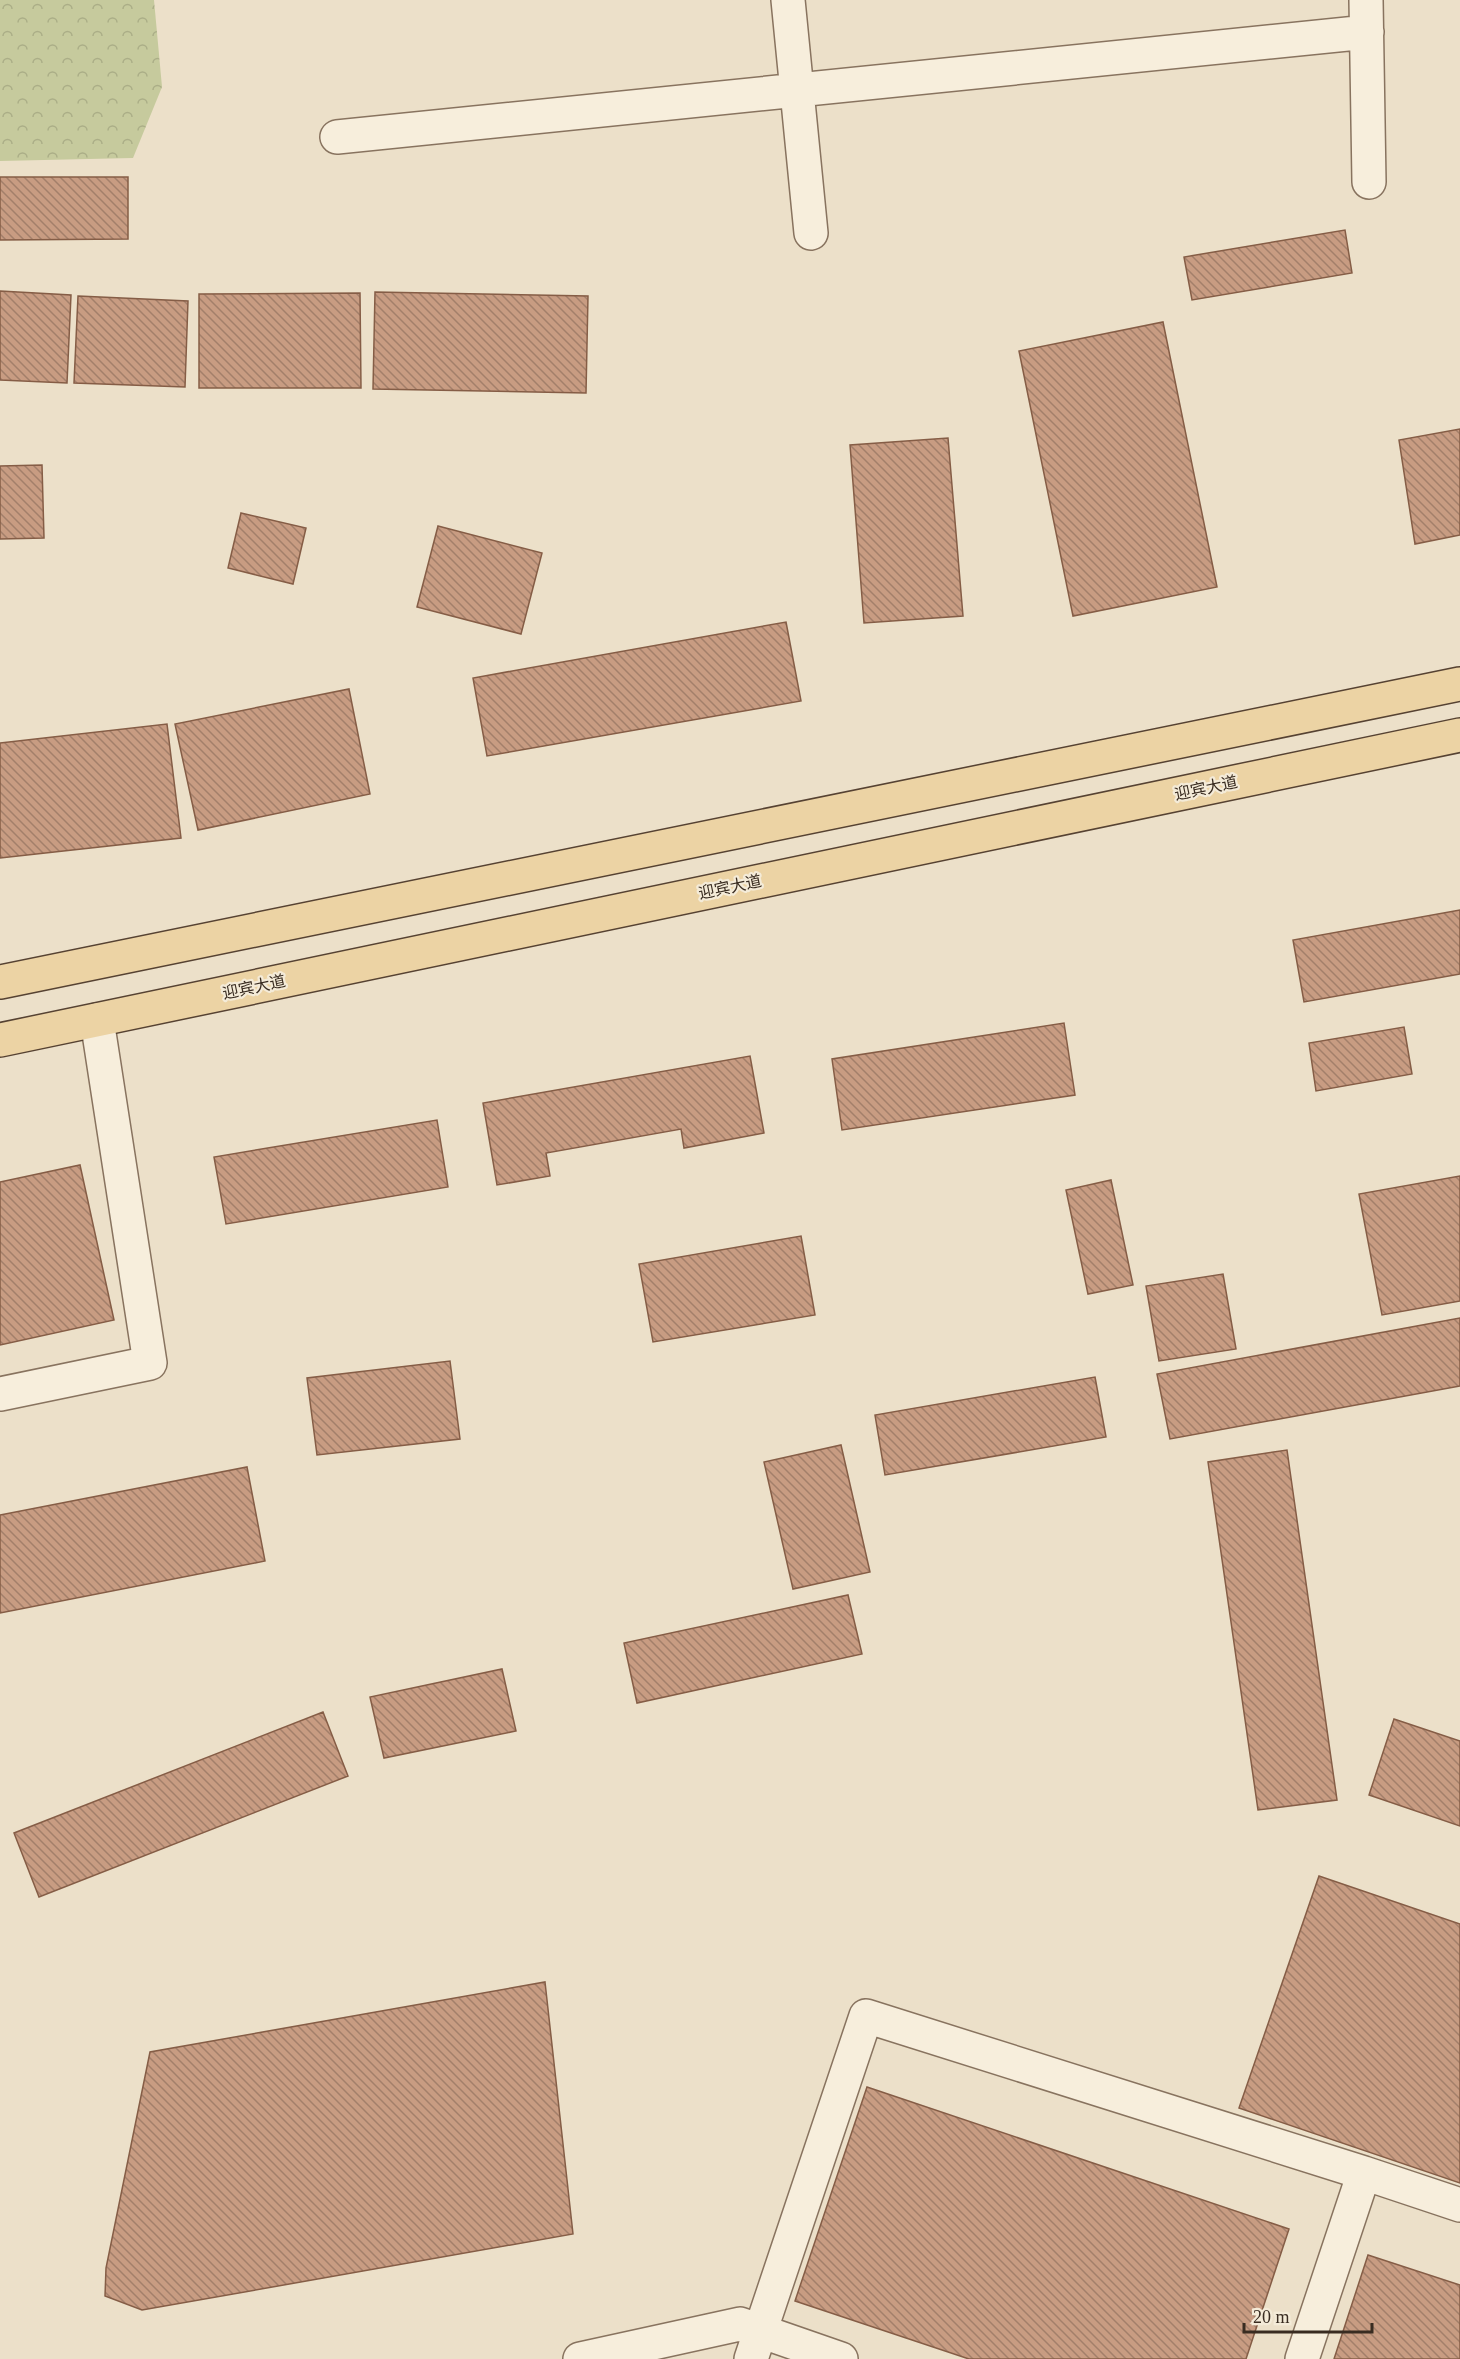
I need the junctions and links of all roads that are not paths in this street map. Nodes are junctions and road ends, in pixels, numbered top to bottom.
1 (788, 0) edge
2 (1366, 16) edge
3 (797, 90) junction
4 (337, 137) dead end
5 (1369, 182) dead end
6 (811, 233) dead end
7 (1460, 684) edge
8 (1460, 735) edge
9 (0, 982) edge
10 (97, 1020) junction
11 (0, 1040) edge
12 (0, 1394) edge
13 (1364, 2173) junction
14 (1460, 2205) edge
15 (756, 2345) edge
16 (580, 2359) edge
17 (841, 2359) edge
18 (1302, 2359) edge

1 - 3 street
2 - 3 street
2 - 5 street
3 - 4 street
3 - 6 street
7 - 9 main road
8 - 10 main road, 迎宾大道
10 - 11 main road, 迎宾大道
10 - 12 street
13 - 14 street
13 - 15 street
13 - 18 street
15 - 16 street
15 - 17 street

